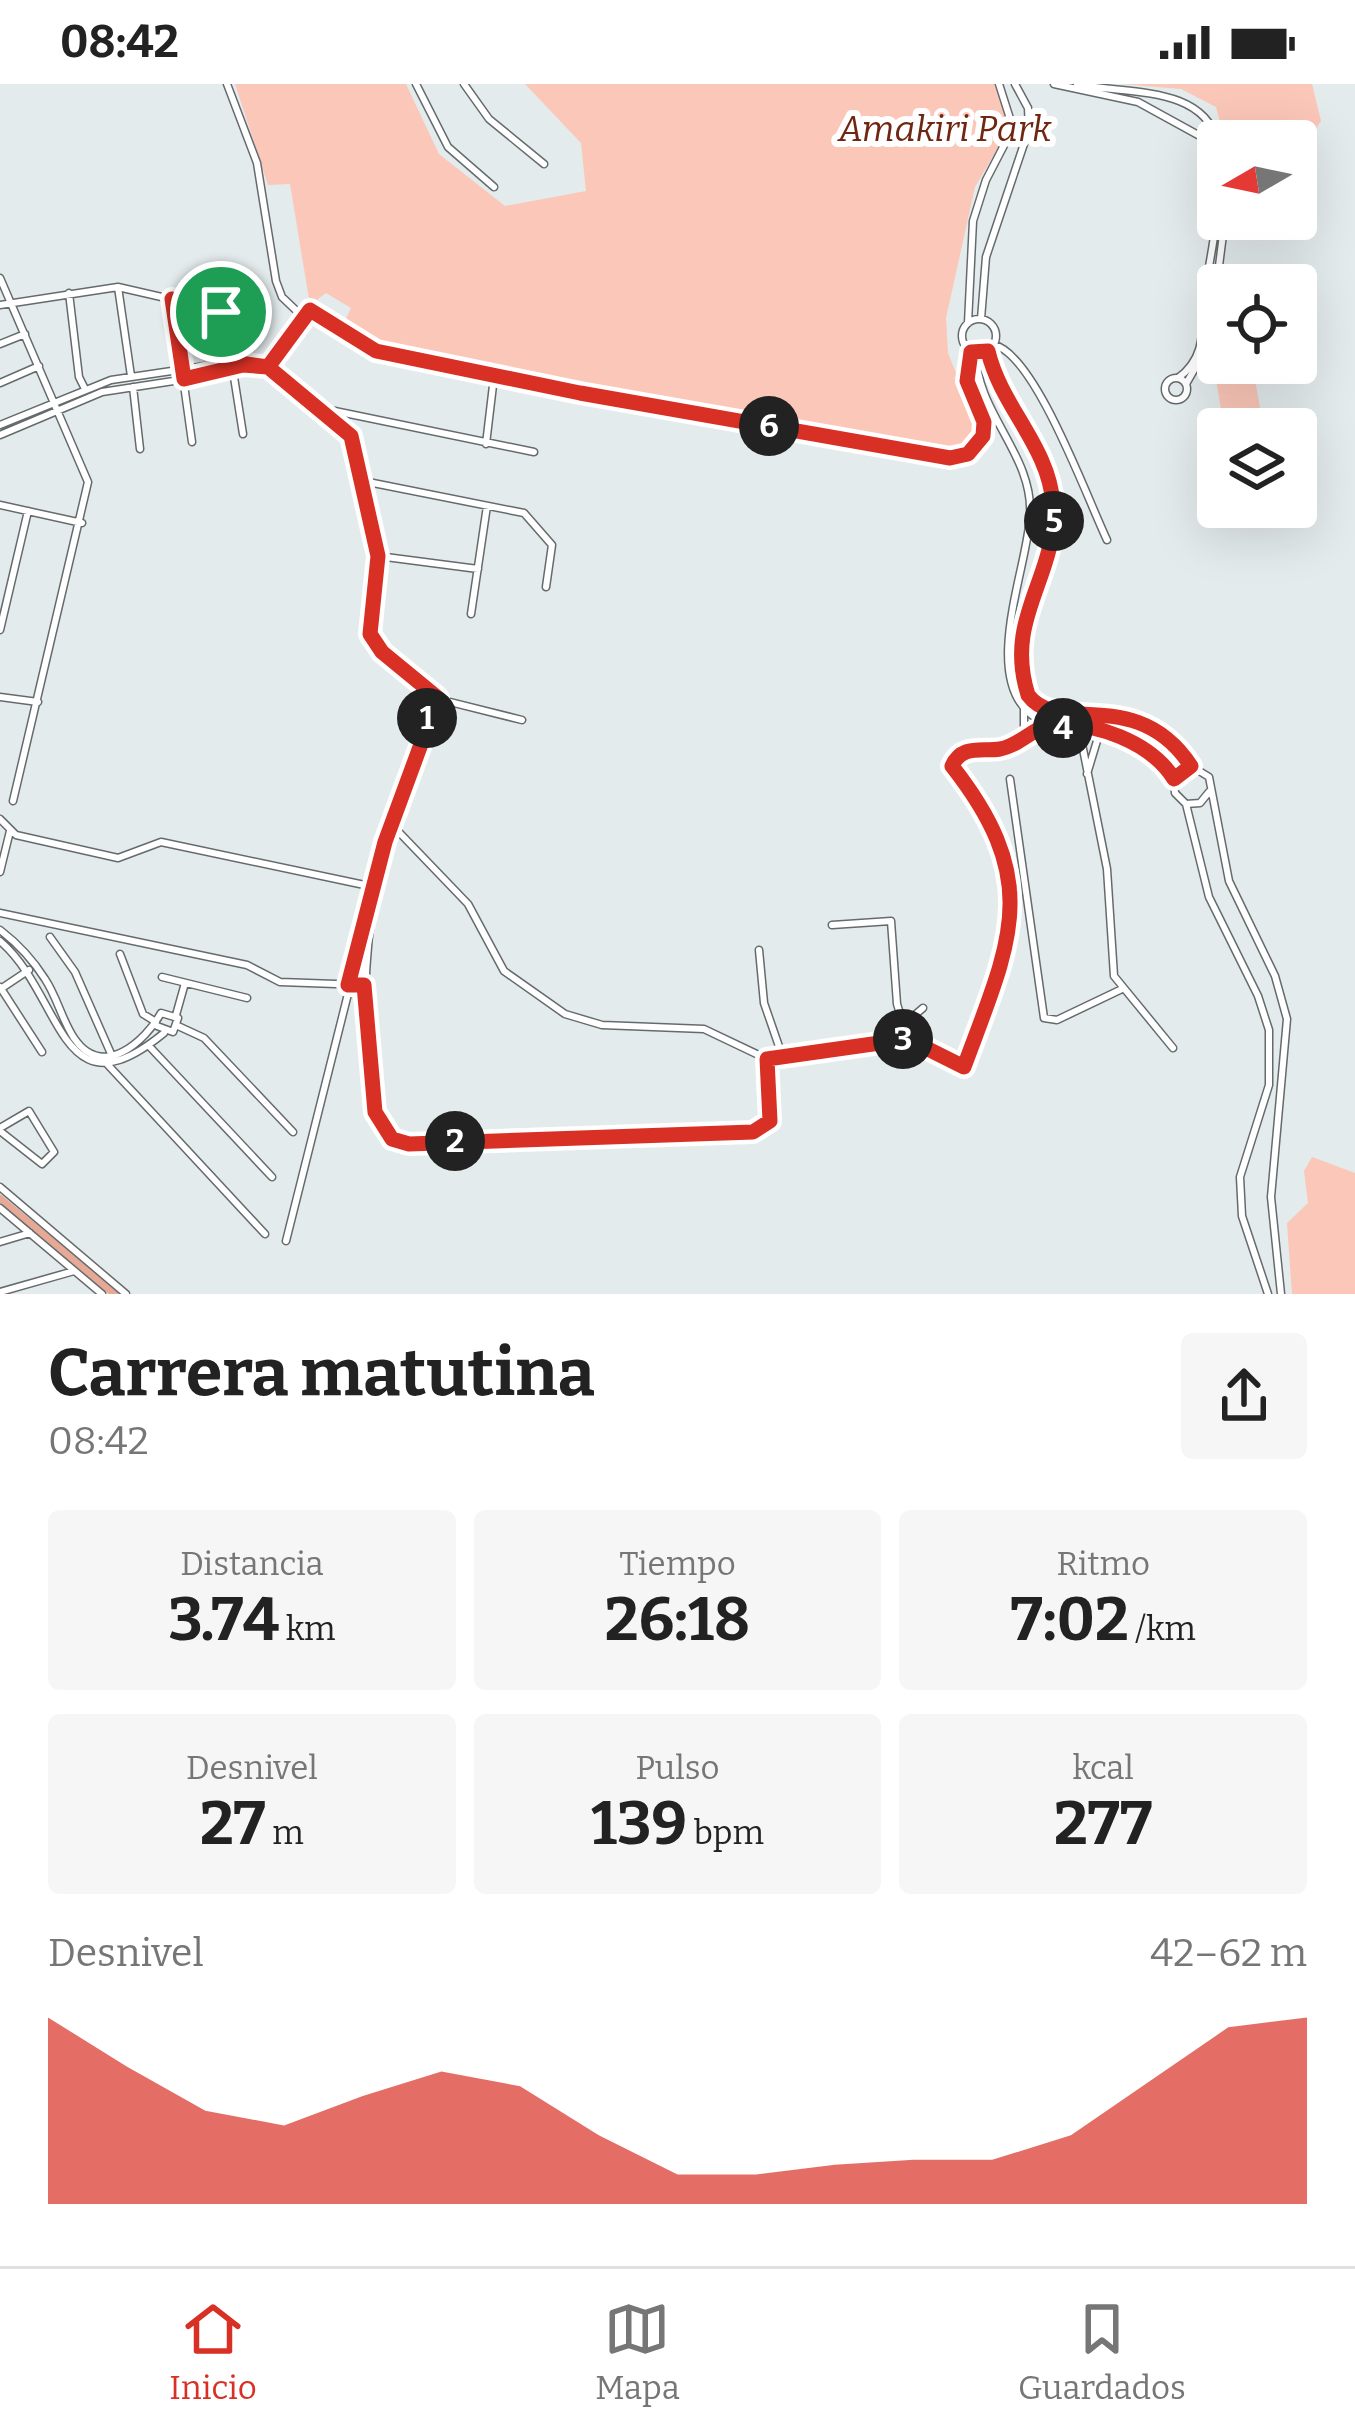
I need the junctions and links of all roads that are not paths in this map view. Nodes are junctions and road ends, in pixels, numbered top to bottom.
1 (227, 84) edge
2 (416, 84) edge
3 (464, 84) edge
4 (999, 84) edge
5 (1015, 84) edge
6 (1054, 84) edge
7 (1077, 84) edge
8 (1209, 120) edge
9 (544, 164) dead end
10 (494, 187) dead end
11 (1223, 240) edge
12 (0, 278) edge
13 (118, 287) junction
14 (69, 291) junction
15 (172, 299) junction
16 (10, 301) junction
17 (0, 305) edge
18 (303, 317) junction
19 (981, 319) junction
20 (968, 323) junction
21 (25, 334) junction
22 (0, 344) edge
23 (991, 348) junction
24 (973, 352) junction
25 (39, 366) junction
26 (232, 367) junction
27 (268, 367) junction
28 (182, 369) junction
29 (131, 376) junction
30 (494, 377) junction
31 (1178, 378) junction
32 (184, 379) junction
33 (0, 382) edge
34 (1186, 384) junction
35 (133, 386) junction
36 (85, 389) junction
37 (57, 406) junction
38 (322, 408) junction
39 (0, 425) edge
40 (243, 434) dead end
41 (0, 435) edge
42 (192, 442) dead end
43 (486, 444) junction
44 (140, 449) dead end
45 (534, 452) dead end
46 (363, 482) junction
47 (0, 505) edge
48 (488, 506) junction
49 (28, 511) junction
50 (82, 523) junction
51 (1107, 540) dead end
52 (378, 556) junction
53 (478, 569) junction
54 (546, 587) dead end
55 (471, 614) dead end
56 (0, 630) edge
57 (0, 697) edge
58 (438, 699) junction
59 (38, 702) junction
60 (1022, 705) junction
61 (522, 720) dead end
62 (1049, 725) junction
63 (1078, 729) junction
64 (1100, 731) junction
65 (1017, 744) junction
66 (1191, 766) junction
67 (1086, 777) junction
68 (1010, 779) dead end
69 (1174, 779) junction
70 (1209, 792) junction
71 (13, 801) dead end
72 (1186, 804) junction
73 (0, 819) edge
74 (394, 827) junction
75 (10, 832) junction
76 (0, 872) edge
77 (374, 887) junction
78 (0, 913) edge
79 (367, 920) junction
80 (832, 926) dead end
81 (0, 930) edge
82 (50, 938) dead end
83 (0, 940) edge
84 (759, 950) dead end
85 (120, 954) dead end
86 (29, 970) junction
87 (162, 977) dead end
88 (185, 983) junction
89 (348, 985) junction
90 (364, 985) junction
91 (1, 988) edge
92 (1122, 989) junction
93 (50, 995) junction
94 (247, 998) dead end
95 (923, 1008) dead end
96 (176, 1015) junction
97 (157, 1024) junction
98 (178, 1026) junction
99 (902, 1026) junction
100 (164, 1033) junction
101 (908, 1039) junction
102 (149, 1046) junction
103 (1173, 1048) dead end
104 (42, 1052) dead end
105 (784, 1058) junction
106 (767, 1059) junction
107 (110, 1061) junction
108 (0, 1130) edge
109 (293, 1132) dead end
110 (272, 1177) dead end
111 (0, 1187) edge
112 (0, 1208) edge
113 (30, 1233) junction
114 (265, 1234) dead end
115 (286, 1241) dead end
116 (0, 1242) edge
117 (74, 1271) junction
118 (0, 1292) edge
119 (102, 1294) edge
120 (126, 1294) edge
121 (1268, 1294) edge
122 (1281, 1294) edge

1 - 18 street
2 - 10 street
3 - 9 street
4 - 20 street
5 - 19 street
6 - 31 street
7 - 8 street
11 - 34 street
12 - 16 street
13 - 14 street
13 - 15 street
13 - 29 street
14 - 16 street
14 - 36 street
15 - 26 street
15 - 28 street
16 - 17 street
16 - 21 street
18 - 27 street
18 - 30 street
19 - 20 street
19 - 23 street
20 - 24 street
21 - 22 street
21 - 25 street
23 - 24 street
23 - 51 street
23 - 66 street
24 - 30 street
24 - 60 street
25 - 33 street
25 - 37 street
26 - 27 street
26 - 28 street
26 - 32 street
26 - 40 street
27 - 38 street
28 - 29 street
28 - 32 street
29 - 36 street
30 - 43 street
31 - 34 street
31 - 34 street
32 - 35 street
32 - 42 street
35 - 37 street
35 - 44 street
36 - 37 street
37 - 39 street
37 - 41 street
37 - 50 street
38 - 43 street
38 - 46 street
43 - 45 street
46 - 48 street
46 - 52 street
47 - 49 street
48 - 53 street
48 - 54 street
49 - 50 street
49 - 56 street
50 - 59 street
52 - 53 street
52 - 58 street
53 - 55 street
57 - 59 street
58 - 61 street
58 - 74 street
59 - 71 street
60 - 62 street
60 - 65 street
62 - 63 street
62 - 65 street
63 - 64 street
63 - 67 street
64 - 67 street
64 - 69 street
65 - 101 street
66 - 69 street
66 - 70 street
67 - 92 street
68 - 92 street
69 - 72 street
70 - 72 street
70 - 122 street
72 - 121 street
73 - 75 street
74 - 77 street
74 - 106 street
75 - 76 street
75 - 77 street
77 - 79 street
78 - 89 street
79 - 89 street
79 - 90 street
80 - 99 street
81 - 93 street
82 - 107 street
83 - 86 street
84 - 105 street
85 - 97 street
86 - 91 street
86 - 93 street
87 - 88 street
88 - 94 street
88 - 96 street
89 - 90 street
89 - 115 street
90 - 106 street
91 - 104 street
92 - 103 street
93 - 107 street
95 - 99 street
96 - 97 street
96 - 98 street
97 - 100 street
97 - 107 street
98 - 100 street
98 - 109 street
99 - 101 street
100 - 102 street
101 - 105 street
102 - 107 street
102 - 110 street
105 - 106 street
107 - 114 street
108 - 108 street
111 - 120 street
112 - 113 street
113 - 116 street
113 - 117 street
117 - 118 street
117 - 119 street

